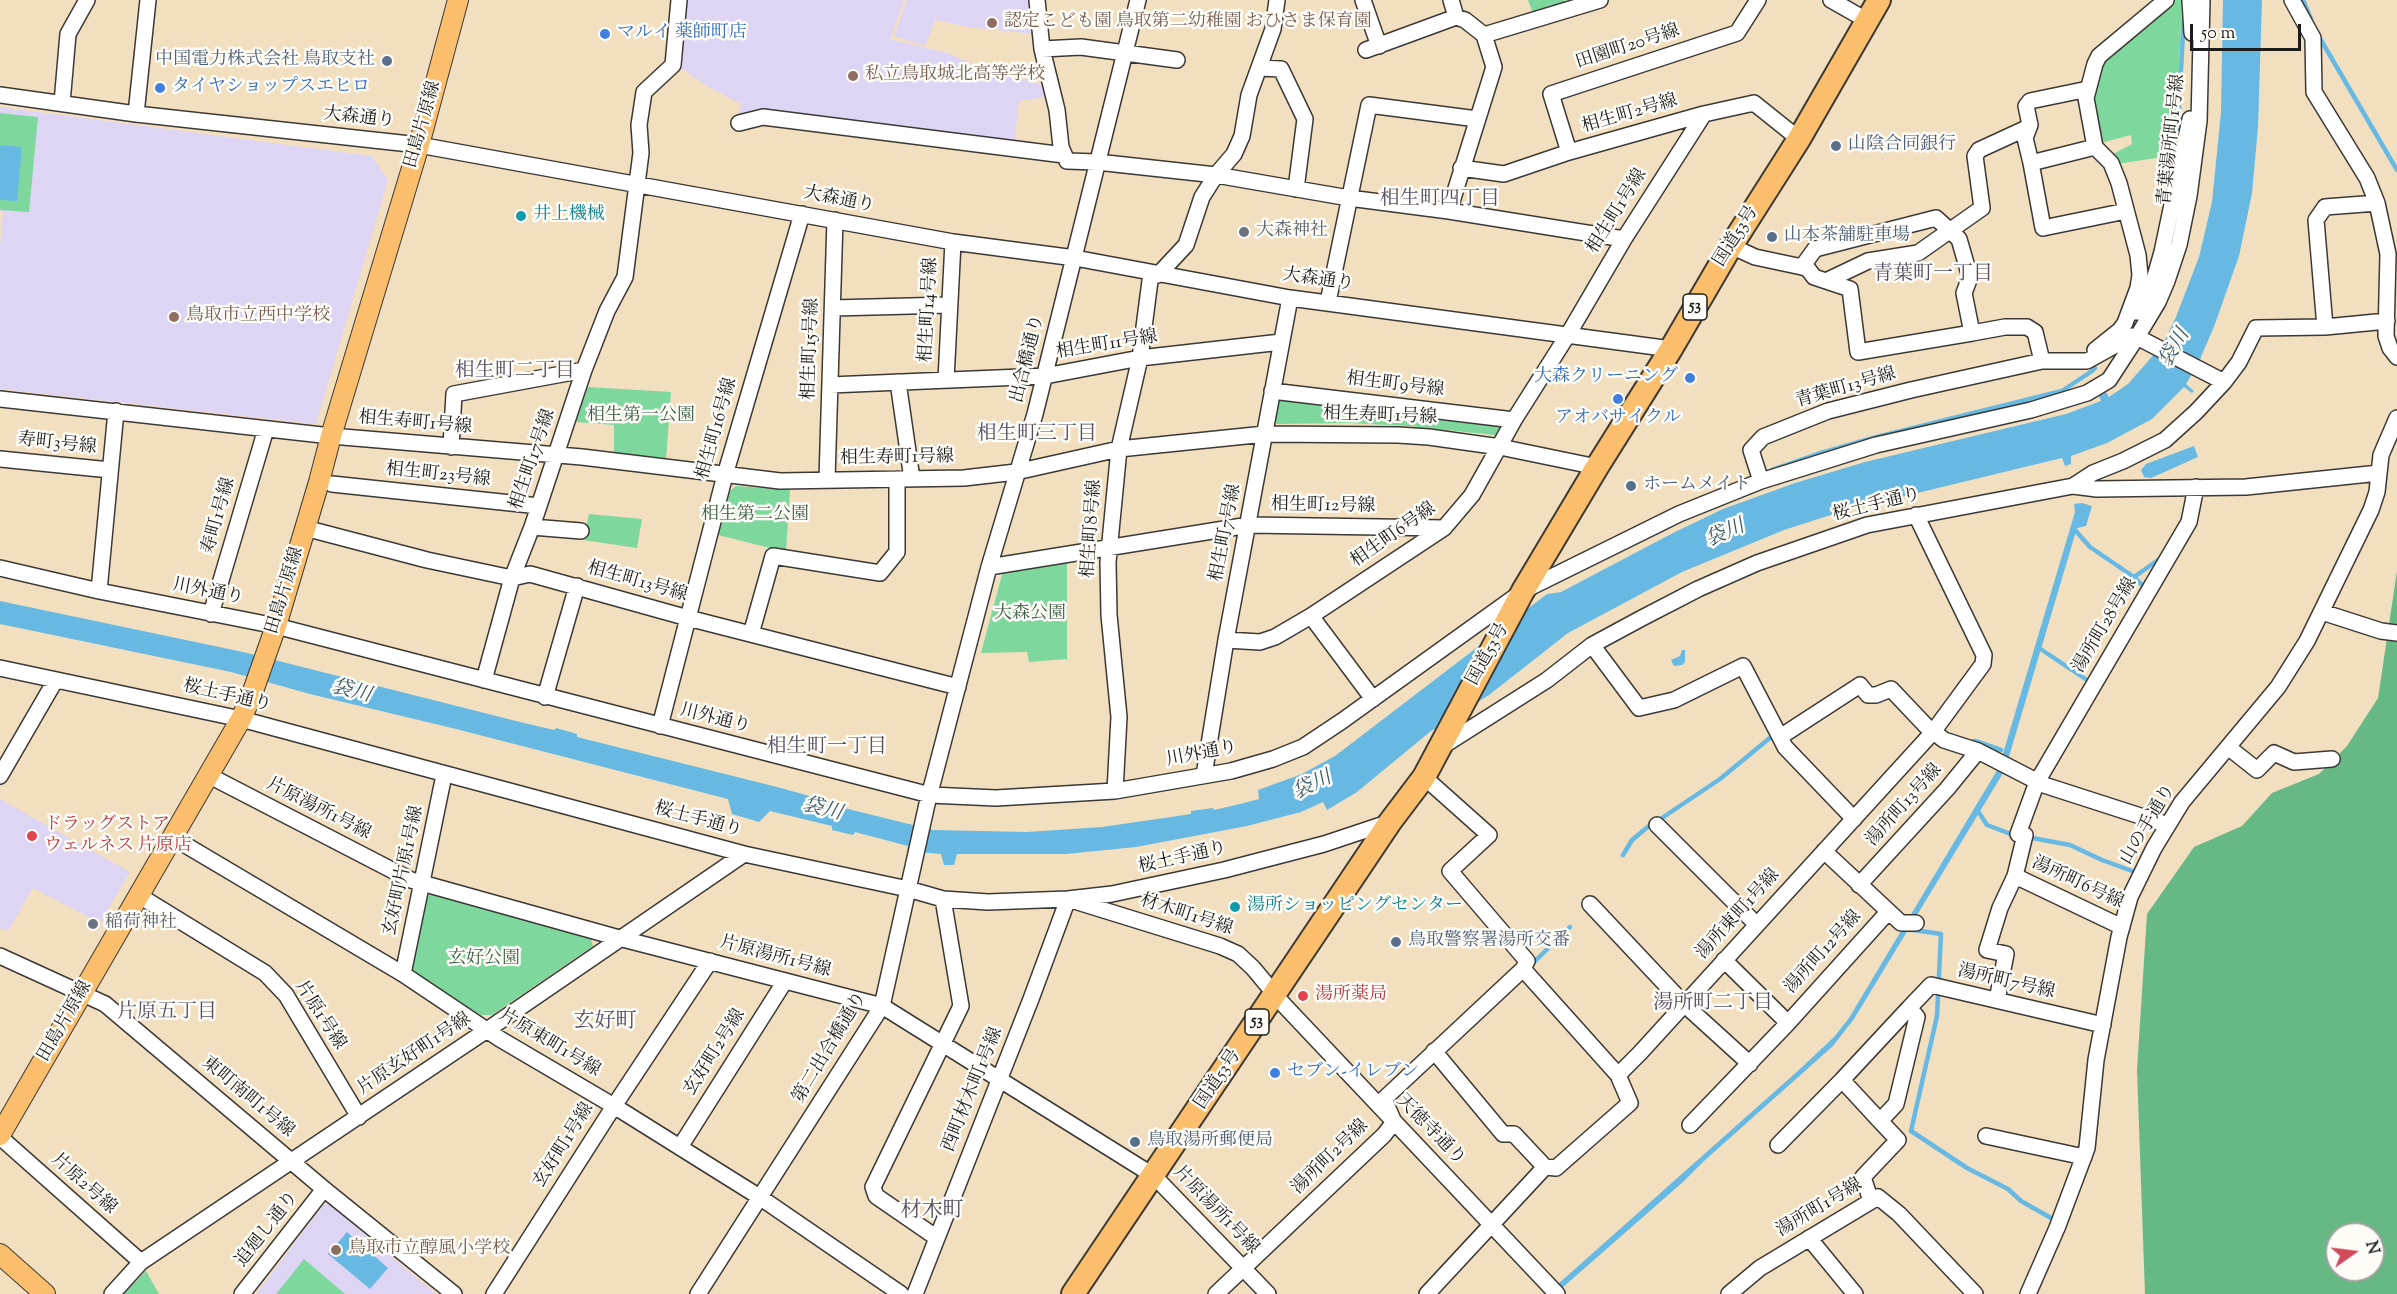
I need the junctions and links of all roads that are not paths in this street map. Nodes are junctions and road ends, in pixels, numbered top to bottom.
1 (87, 0) edge
2 (148, 0) edge
3 (458, 0) edge
4 (679, 0) edge
5 (1037, 0) edge
6 (1138, 0) edge
7 (1364, 0) edge
8 (1451, 0) edge
9 (1600, 0) edge
10 (1758, 0) edge
11 (1831, 0) edge
12 (1879, 0) edge
13 (2166, 0) edge
14 (2190, 0) edge
15 (2202, 0) edge
16 (2292, 0) edge
17 (1279, 1) edge
18 (1456, 17) junction
19 (1868, 21) junction
20 (1484, 35) junction
21 (1042, 49) junction
22 (1125, 52) junction
23 (1176, 60) dead end
24 (1260, 68) junction
25 (2200, 70) junction
26 (2088, 89) junction
27 (0, 95) edge
28 (2199, 98) junction
29 (62, 104) junction
30 (136, 114) junction
31 (1704, 114) junction
32 (1477, 119) junction
33 (739, 123) dead end
34 (2029, 127) junction
35 (1799, 140) junction
36 (419, 145) junction
37 (2095, 147) junction
38 (1569, 152) junction
39 (1064, 155) junction
40 (1097, 162) junction
41 (2031, 164) junction
42 (1461, 168) junction
43 (1216, 175) junction
44 (636, 183) junction
45 (1296, 189) junction
46 (1349, 198) junction
47 (2377, 203) junction
48 (1449, 211) junction
49 (2126, 211) junction
50 (802, 214) junction
51 (835, 220) junction
52 (1950, 231) junction
53 (1624, 239) junction
54 (953, 242) junction
55 (1731, 246) junction
56 (1075, 258) junction
57 (1802, 267) junction
58 (1154, 274) junction
59 (1826, 281) junction
60 (1290, 298) junction
61 (1328, 302) junction
62 (949, 305) junction
63 (833, 308) junction
64 (2387, 321) junction
65 (2125, 323) junction
66 (2325, 327) junction
67 (1569, 333) junction
68 (1972, 333) junction
69 (2141, 339) junction
70 (1281, 342) junction
71 (1671, 349) junction
72 (2397, 357) edge
73 (1140, 358) junction
74 (2042, 361) junction
75 (2081, 361) junction
76 (585, 370) junction
77 (1045, 376) junction
78 (946, 380) junction
79 (898, 382) junction
80 (2224, 382) junction
81 (830, 385) junction
82 (1272, 392) junction
83 (0, 399) edge
84 (116, 411) junction
85 (2397, 418) edge
86 (1514, 420) junction
87 (266, 429) junction
88 (1265, 434) junction
89 (331, 436) junction
90 (450, 447) junction
91 (1500, 447) junction
92 (1119, 449) junction
93 (557, 457) junction
94 (0, 459) edge
95 (1597, 467) junction
96 (110, 470) junction
97 (1016, 472) junction
98 (2379, 473) junction
99 (725, 475) junction
100 (827, 479) junction
101 (904, 479) junction
102 (1761, 481) junction
103 (332, 484) dead end
104 (2073, 486) junction
105 (2196, 487) junction
106 (539, 506) junction
107 (1916, 515) junction
108 (1249, 525) junction
109 (532, 527) junction
110 (305, 528) junction
111 (1444, 528) junction
112 (580, 531) dead end
113 (1109, 548) junction
114 (989, 567) junction
115 (0, 568) edge
116 (512, 578) junction
117 (577, 586) junction
118 (99, 591) junction
119 (1523, 591) junction
120 (2322, 612) junction
121 (211, 614) junction
122 (1311, 616) junction
123 (688, 618) junction
124 (2397, 633) edge
125 (273, 634) junction
126 (751, 634) junction
127 (1226, 640) junction
128 (1592, 645) junction
129 (0, 668) edge
130 (484, 680) junction
131 (55, 681) junction
132 (958, 687) junction
133 (545, 697) junction
134 (1373, 699) junction
135 (241, 719) junction
136 (660, 726) junction
137 (1933, 732) junction
138 (1780, 737) junction
139 (2228, 747) junction
140 (1438, 749) junction
141 (1978, 751) junction
142 (2331, 759) dead end
143 (208, 775) junction
144 (444, 775) junction
145 (0, 776) edge
146 (1204, 776) junction
147 (1424, 777) junction
148 (2037, 782) junction
149 (1115, 791) junction
150 (929, 799) junction
151 (1854, 819) junction
152 (1390, 822) junction
153 (1657, 825) dead end
154 (2167, 826) junction
155 (172, 837) junction
156 (1824, 851) junction
157 (744, 854) junction
158 (2015, 876) junction
159 (423, 884) junction
160 (1859, 885) junction
161 (908, 889) junction
162 (138, 895) junction
163 (943, 899) junction
164 (1068, 899) junction
165 (1590, 904) dead end
166 (1888, 912) junction
167 (1908, 923) dead end
168 (1756, 924) junction
169 (2122, 927) junction
170 (618, 938) junction
171 (0, 956) edge
172 (1724, 960) junction
173 (710, 961) junction
174 (1523, 969) junction
175 (403, 974) junction
176 (785, 981) junction
177 (83, 993) junction
178 (1275, 995) junction
179 (1997, 1000) junction
180 (1684, 1004) junction
181 (882, 1006) junction
182 (1909, 1008) junction
183 (1788, 1023) junction
184 (2103, 1025) junction
185 (487, 1030) junction
186 (943, 1044) junction
187 (1434, 1051) junction
188 (1750, 1064) junction
189 (1618, 1075) junction
190 (999, 1079) junction
191 (1842, 1080) junction
192 (614, 1106) junction
193 (359, 1117) junction
194 (1880, 1120) junction
195 (1394, 1122) junction
196 (1690, 1125) dead end
197 (0, 1136) edge
198 (1986, 1136) dead end
199 (1778, 1145) dead end
200 (680, 1147) junction
201 (2084, 1157) junction
202 (293, 1162) junction
203 (1545, 1167) junction
204 (1154, 1176) junction
205 (324, 1190) junction
206 (761, 1198) junction
207 (1871, 1201) junction
208 (1492, 1224) junction
209 (937, 1238) junction
210 (1809, 1238) junction
211 (0, 1254) edge
212 (141, 1262) junction
213 (1244, 1268) junction
214 (45, 1294) edge
215 (112, 1294) edge
216 (242, 1294) edge
217 (454, 1294) edge
218 (494, 1294) edge
219 (698, 1294) edge
220 (901, 1294) edge
221 (915, 1294) edge
222 (1073, 1294) edge
223 (1216, 1294) edge
224 (1268, 1294) edge
225 (1427, 1294) edge
226 (1557, 1294) edge
227 (1729, 1294) edge
228 (1855, 1294) edge
229 (1975, 1294) edge
230 (2028, 1294) edge

1 - 29 street
2 - 30 street
3 - 36 main road, 田島片原線
4 - 44 street, 相生町17号線
5 - 21 street
6 - 22 street, 出合橋通り
7 - 18 street
8 - 18 street
9 - 20 street
10 - 38 street, 田園町20号線
11 - 19 street
12 - 19 highway, 国道53号 / 53
13 - 26 street
14 - 25 street
15 - 25 street, 青葉湯所町1号線
16 - 47 street
17 - 24 street
18 - 20 street
19 - 35 highway, 国道53号 / 53
20 - 32 street
21 - 22 street
21 - 39 street
22 - 23 street
22 - 40 street, 出合橋通り
24 - 43 street
24 - 45 street
25 - 28 street, 青葉湯所町1号線
26 - 34 street
26 - 37 street
27 - 29 street, 大森通り
28 - 65 street
28 - 69 street, 青葉湯所町1号線
29 - 30 street, 大森通り
30 - 36 street, 大森通り
31 - 35 street, 相生町2号線
31 - 38 street, 相生町2号線
31 - 53 street, 相生町1号線
32 - 42 street
32 - 46 street
33 - 39 street
34 - 41 street
34 - 52 street
35 - 55 highway, 国道53号 / 53
36 - 44 street, 大森通り
36 - 89 main road, 田島片原線
37 - 41 street
37 - 49 street
38 - 42 street, 相生町2号線
39 - 40 street
40 - 43 street
40 - 56 street, 出合橋通り
41 - 49 street
42 - 48 street
43 - 45 street
43 - 58 street
44 - 50 street, 大森通り
44 - 76 street, 相生町17号線
45 - 46 street
46 - 48 street
46 - 61 street
47 - 64 street
47 - 66 street
48 - 53 street
49 - 65 street
50 - 51 street, 大森通り
50 - 99 street, 相生町16号線
51 - 54 street, 大森通り
51 - 63 street, 相生町15号線
52 - 57 street
52 - 59 street
52 - 68 street
53 - 67 street, 相生町1号線
54 - 56 street, 大森通り
54 - 62 street, 相生町14号線
55 - 57 street
55 - 71 highway, 国道53号 / 53
56 - 58 street, 大森通り
56 - 77 street, 出合橋通り
57 - 59 street
58 - 60 street, 大森通り
58 - 73 street, 相生町8号線
59 - 68 street
60 - 61 street, 大森通り
60 - 70 street, 相生町7号線
61 - 67 street, 大森通り
62 - 63 street
62 - 78 street, 相生町14号線
63 - 81 street, 相生町15号線
64 - 66 street
64 - 72 street
65 - 75 street
66 - 80 street
67 - 71 street, 大森通り
67 - 86 street, 相生町6号線
68 - 74 street
69 - 75 street, 青葉町13号線
69 - 80 street
69 - 102 street, 青葉湯所町1号線
70 - 73 street, 相生町11号線
70 - 82 street, 相生町7号線
71 - 95 highway, 国道53号 / 53
73 - 77 street, 相生町11号線
73 - 92 street, 相生町8号線
74 - 75 street, 青葉町13号線
74 - 102 street, 青葉町13号線
76 - 90 street
76 - 93 street, 相生町17号線
77 - 78 street, 相生町11号線
77 - 97 street, 出合橋通り
78 - 79 street, 相生町11号線
79 - 81 street, 相生町11号線
79 - 101 street
80 - 104 street
81 - 100 street, 相生町15号線
82 - 86 street, 相生町9号線
82 - 88 street, 相生町7号線
83 - 84 street
84 - 87 street, 相生寿町1号線
84 - 96 street
85 - 98 street, 山の手通り
86 - 91 street, 相生町6号線
87 - 89 street, 相生寿町1号線
87 - 121 street, 寿町1号線
88 - 91 street, 相生寿町1号線
88 - 92 street, 相生寿町1号線
88 - 108 street, 相生町7号線
89 - 90 street, 相生寿町1号線
89 - 110 main road, 田島片原線
90 - 93 street, 相生寿町1号線
91 - 95 street, 相生寿町1号線
91 - 111 street, 相生町6号線
92 - 97 street, 相生寿町1号線
92 - 113 street, 相生町8号線
93 - 99 street, 相生寿町1号線
93 - 106 street, 相生町17号線
94 - 96 street, 寿町3号線
95 - 119 highway, 国道53号 / 53
96 - 118 street
97 - 101 street, 相生寿町1号線
97 - 114 street, 出合橋通り
98 - 105 street, 桜土手通り
98 - 120 street, 山の手通り
99 - 100 street, 相生寿町1号線
99 - 123 street, 相生町16号線
100 - 101 street, 相生寿町1号線
101 - 126 street
102 - 119 street
103 - 106 street, 相生町23号線
104 - 105 street, 桜土手通り
104 - 107 street, 桜土手通り
105 - 148 street, 湯所町28号線
106 - 109 street, 相生町17号線
107 - 128 street, 桜土手通り
107 - 137 street, 湯所東町1号線
108 - 111 street, 相生町12号線
108 - 113 street, 相生町12号線
108 - 127 street, 相生町7号線
109 - 112 street
109 - 116 street, 相生町17号線
110 - 116 street, 相生町13号線
110 - 125 main road, 田島片原線
111 - 122 street, 相生町6号線
113 - 114 street, 相生町12号線
113 - 149 street, 相生町8号線
114 - 132 street, 出合橋通り
115 - 118 street, 川外通り
116 - 117 street, 相生町13号線
116 - 130 street, 相生町17号線
117 - 123 street, 相生町13号線
117 - 133 street
118 - 121 street, 川外通り
119 - 134 street, 川外通り
119 - 140 highway, 国道53号 / 53
120 - 124 street
120 - 139 street, 山の手通り
121 - 125 street, 川外通り
122 - 127 street, 相生町6号線
122 - 134 street
123 - 126 street, 相生町13号線
123 - 136 street, 相生町16号線
125 - 130 street, 川外通り
125 - 135 main road, 田島片原線
126 - 132 street, 相生町13号線
127 - 146 street, 相生町7号線
128 - 138 street
128 - 140 street, 桜土手通り
129 - 131 street, 桜土手通り
130 - 133 street, 川外通り
131 - 135 street, 桜土手通り
131 - 145 street
132 - 150 street, 出合橋通り
133 - 136 street, 川外通り
134 - 146 street, 川外通り
135 - 143 main road, 田島片原線
135 - 144 street, 桜土手通り
136 - 150 street, 川外通り
137 - 138 street
137 - 141 street
137 - 151 street, 湯所東町1号線
138 - 151 street
139 - 142 street
139 - 154 street, 山の手通り
140 - 147 highway, 国道53号 / 53
141 - 148 street
141 - 160 street, 湯所町13号線
143 - 155 main road, 田島片原線
143 - 159 street, 片原湯所1号線
144 - 157 street, 桜土手通り
144 - 159 street, 玄好町片原1号線
146 - 149 street, 川外通り
147 - 152 highway, 国道53号 / 53
147 - 174 street
148 - 154 street
148 - 158 street, 湯所町28号線
149 - 150 street, 川外通り
150 - 161 street, 第二出合橋通り
151 - 156 street, 湯所東町1号線
152 - 164 street, 桜土手通り
152 - 178 highway, 国道53号 / 53
153 - 168 street
154 - 169 street, 山の手通り
155 - 162 main road, 田島片原線
155 - 175 street, 片原東町1号線
156 - 160 street, 湯所町12号線
156 - 168 street, 湯所東町1号線
157 - 161 street, 桜土手通り
157 - 170 street, 片原玄好町1号線
158 - 169 street, 湯所町6号線
158 - 179 street
159 - 170 street, 片原湯所1号線
159 - 175 street, 玄好町片原1号線
160 - 166 street, 湯所町12号線
161 - 163 street, 桜土手通り
161 - 181 street, 第二出合橋通り
162 - 177 main road, 田島片原線
162 - 193 street, 片原1号線
163 - 164 street, 桜土手通り
163 - 186 street
164 - 178 street, 材木町1号線
164 - 190 street, 西町材木町1号線
165 - 180 street
166 - 167 street, 湯所町12号線
166 - 183 street, 湯所町12号線
168 - 172 street, 湯所東町1号線
169 - 184 street, 山の手通り
170 - 173 street, 片原湯所1号線
170 - 185 street, 片原玄好町1号線
171 - 177 street, 東町南町1号線
172 - 180 street, 湯所東町1号線
172 - 183 street
173 - 176 street, 片原湯所1号線
173 - 192 street, 玄好町1号線
174 - 187 street, 湯所町2号線
174 - 189 street
175 - 185 street, 片原東町1号線
176 - 181 street, 片原湯所1号線
176 - 200 street, 玄好町2号線
177 - 197 main road, 田島片原線
177 - 202 street, 東町南町1号線
178 - 195 street, 天徳寺通り
178 - 204 highway, 国道53号 / 53
179 - 182 street, 湯所町7号線
179 - 184 street, 湯所町7号線
180 - 188 street
180 - 189 street, 湯所東町1号線
181 - 186 street, 片原湯所1号線
181 - 206 street, 第二出合橋通り
182 - 191 street
182 - 194 street
183 - 188 street, 湯所町12号線
184 - 201 street, 山の手通り
185 - 192 street, 片原東町1号線
185 - 193 street, 片原玄好町1号線
186 - 190 street, 片原湯所1号線
186 - 209 street
187 - 195 street, 湯所町2号線
187 - 203 street
188 - 196 street, 湯所町12号線
189 - 203 street
190 - 204 street, 片原湯所1号線
190 - 209 street, 西町材木町1号線
191 - 194 street
191 - 199 street
192 - 200 street, 片原東町1号線
192 - 218 street, 玄好町1号線
193 - 202 street, 片原玄好町1号線
194 - 207 street
195 - 208 street, 天徳寺通り
195 - 213 street, 湯所町2号線
197 - 212 street, 片原2号線
198 - 201 street
200 - 206 street, 片原東町1号線
201 - 230 street, 山の手通り
202 - 205 street, 東町南町1号線
202 - 212 street, 片原玄好町1号線
203 - 208 street
204 - 213 street, 片原湯所1号線
204 - 222 highway, 国道53号 / 53
205 - 216 street, 追廻し通り
205 - 217 street, 東町南町1号線
206 - 219 street, 第二出合橋通り
206 - 220 street, 片原東町1号線
207 - 210 street, 湯所町1号線
207 - 229 street, 湯所町1号線
208 - 225 street
208 - 226 street, 天徳寺通り
209 - 221 street, 西町材木町1号線
210 - 227 street, 湯所町1号線
210 - 228 street
211 - 214 main road
212 - 215 street, 片原玄好町1号線
213 - 223 street, 湯所町2号線
213 - 224 street, 片原湯所1号線

